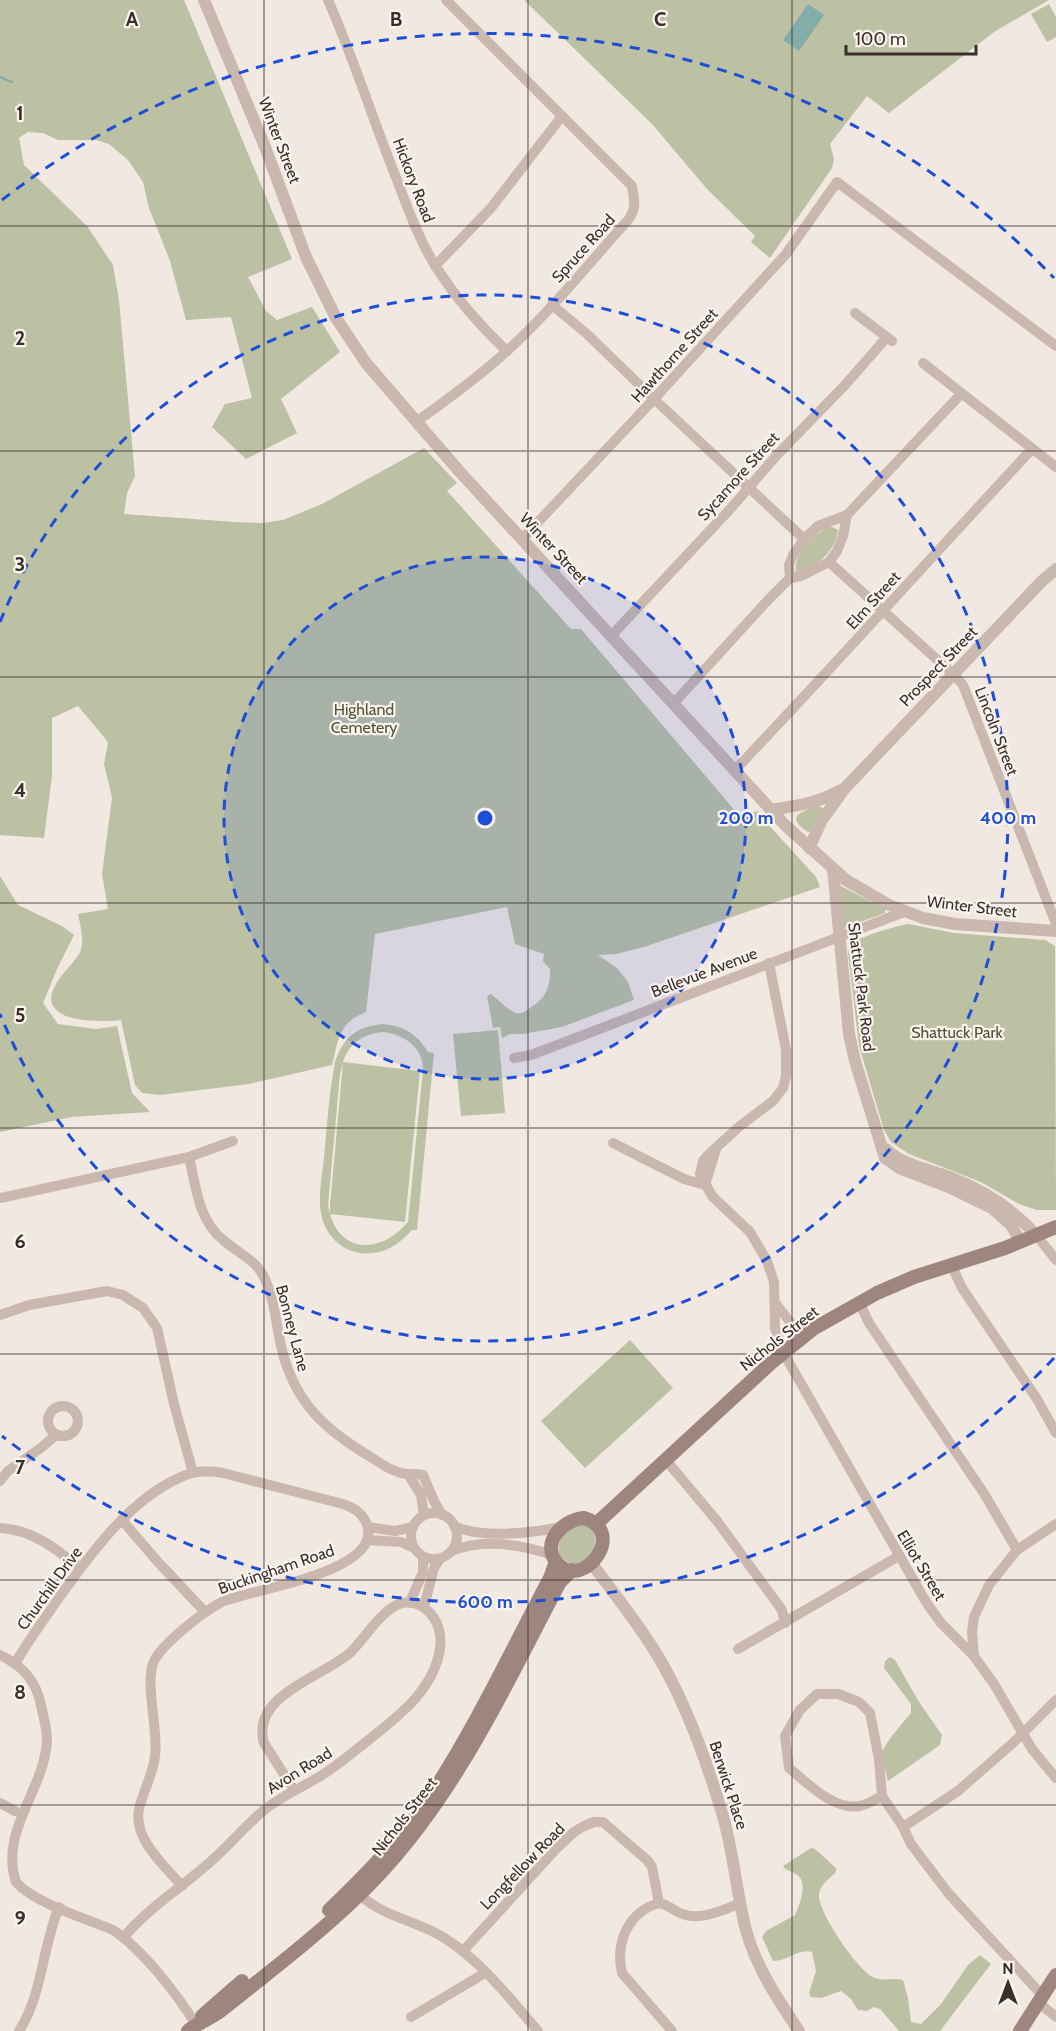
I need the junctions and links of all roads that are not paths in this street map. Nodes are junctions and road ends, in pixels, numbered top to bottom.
1 (204, 0) edge
2 (328, 0) edge
3 (446, 0) edge
4 (562, 116) junction
5 (435, 266) junction
6 (552, 305) junction
7 (855, 313) dead end
8 (1056, 346) edge
9 (507, 351) junction
10 (923, 363) dead end
11 (961, 394) junction
12 (654, 399) junction
13 (416, 422) junction
14 (1032, 449) junction
15 (1056, 467) edge
16 (748, 486) junction
17 (846, 515) junction
18 (523, 538) junction
19 (804, 539) junction
20 (829, 562) junction
21 (1056, 569) edge
22 (790, 578) junction
23 (884, 611) junction
24 (612, 635) junction
25 (953, 674) junction
26 (674, 703) junction
27 (735, 770) junction
28 (845, 788) junction
29 (771, 810) junction
30 (809, 848) junction
31 (833, 869) junction
32 (904, 912) junction
33 (1056, 924) edge
34 (1056, 931) edge
35 (839, 936) junction
36 (769, 963) junction
37 (514, 1058) dead end
38 (233, 1141) dead end
39 (614, 1143) dead end
40 (189, 1157) junction
41 (930, 1175) junction
42 (705, 1185) junction
43 (0, 1198) edge
44 (1056, 1227) edge
45 (1037, 1236) junction
46 (1021, 1242) junction
47 (1056, 1260) edge
48 (951, 1264) junction
49 (859, 1302) junction
50 (776, 1304) junction
51 (0, 1315) edge
52 (802, 1336) junction
53 (783, 1352) junction
54 (1056, 1433) edge
55 (56, 1435) dead end
56 (665, 1459) junction
57 (194, 1473) junction
58 (408, 1474) junction
59 (0, 1481) edge
60 (424, 1515) junction
61 (442, 1515) junction
62 (122, 1520) junction
63 (596, 1524) junction
64 (1056, 1524) edge
65 (454, 1526) junction
66 (412, 1527) junction
67 (561, 1527) junction
68 (0, 1528) edge
69 (368, 1533) junction
70 (414, 1548) junction
71 (1017, 1550) junction
72 (452, 1551) junction
73 (899, 1556) junction
74 (423, 1557) junction
75 (555, 1558) junction
76 (440, 1559) junction
77 (592, 1564) junction
78 (80, 1568) junction
79 (572, 1570) junction
80 (410, 1602) junction
81 (424, 1607) junction
82 (205, 1612) junction
83 (785, 1623) junction
84 (738, 1648) dead end
85 (0, 1655) edge
86 (974, 1656) junction
87 (15, 1664) junction
88 (1056, 1700) edge
89 (475, 1731) junction
90 (1023, 1732) junction
91 (1056, 1778) edge
92 (294, 1790) junction
93 (882, 1796) junction
94 (0, 1803) edge
95 (15, 1811) junction
96 (903, 1827) junction
97 (182, 1886) junction
98 (356, 1891) junction
99 (659, 1903) junction
100 (741, 1903) junction
101 (59, 1907) junction
102 (124, 1937) junction
103 (463, 1951) junction
104 (485, 1972) junction
105 (1056, 1975) edge
106 (1040, 1998) junction
107 (411, 2017) dead end
108 (1056, 2017) edge
109 (194, 2029) edge
110 (19, 2031) edge
111 (538, 2031) edge
112 (672, 2031) edge
113 (799, 2031) edge
114 (1020, 2031) edge

1 - 13 street, Winter Street
2 - 5 street, Hickory Road
3 - 4 street, Spruce Road
4 - 5 street
4 - 6 street, Spruce Road
5 - 9 street, Hickory Road
6 - 9 street, Spruce Road
6 - 12 street
7 - 16 street, Sycamore Street
8 - 12 street, Hawthorne Street
9 - 13 street, Spruce Road
10 - 11 street
11 - 14 street
11 - 17 street
12 - 16 street
12 - 18 street, Hawthorne Street
13 - 18 street, Winter Street
14 - 15 street
14 - 23 street, Elm Street
16 - 19 street
16 - 24 street, Sycamore Street
17 - 19 street
17 - 20 street
18 - 24 street, Winter Street
19 - 22 street
20 - 22 street
20 - 23 street, Lincoln Street
21 - 25 street, Prospect Street
22 - 26 street
23 - 25 street, Lincoln Street
23 - 27 street, Elm Street
24 - 26 street, Winter Street
25 - 28 street, Prospect Street
25 - 33 street, Lincoln Street
26 - 27 street, Winter Street
27 - 29 street, Winter Street
28 - 29 street, Prospect Street
28 - 30 street, Prospect Street
29 - 30 street, Winter Street
30 - 31 street, Winter Street
31 - 32 street, Winter Street
31 - 35 street, Shattuck Park Road
32 - 34 street, Winter Street
32 - 35 street, Bellevue Avenue
35 - 36 street, Bellevue Avenue
35 - 41 street, Shattuck Park Road
36 - 37 street, Bellevue Avenue
36 - 42 street
38 - 40 street
39 - 42 street
40 - 43 street
40 - 58 street, Bonney Lane
41 - 45 street, Shattuck Park Road
41 - 46 street, Shattuck Park Road
42 - 50 street, Elliot Street
44 - 45 main road, Nichols Street
45 - 46 main road, Nichols Street
45 - 47 street
46 - 48 main road, Nichols Street
48 - 49 main road, Nichols Street
48 - 54 street
49 - 52 main road, Nichols Street
49 - 71 street
50 - 52 street
50 - 53 street, Elliot Street
51 - 57 street
52 - 53 main road, Nichols Street
53 - 56 main road, Nichols Street
53 - 73 street, Elliot Street
55 - 59 street
56 - 63 main road, Nichols Street
56 - 83 street
57 - 62 street, Churchill Drive
57 - 69 street, Churchill Drive
58 - 60 street
58 - 61 street, Bonney Lane
60 - 61 street
60 - 66 street
61 - 65 street
62 - 78 street, Churchill Drive
62 - 82 street
63 - 67 main road
63 - 77 main road
64 - 71 street
65 - 67 street
65 - 72 street
66 - 69 street
66 - 70 street
67 - 75 main road
68 - 78 street
69 - 70 street
69 - 82 street, Buckingham Road
70 - 74 street
71 - 86 street
72 - 75 street
72 - 76 street
73 - 83 street
73 - 86 street, Elliot Street
74 - 76 street
74 - 80 street
75 - 79 main road
75 - 89 main road, Nichols Street
76 - 81 street
77 - 79 main road
77 - 100 street, Berwick Place
78 - 87 street, Churchill Drive
79 - 89 main road, Nichols Street
80 - 81 street
80 - 92 street
81 - 92 street, Avon Road
82 - 97 street, Buckingham Road
83 - 84 street
85 - 87 street
86 - 90 street, Elliot Street
87 - 95 street
88 - 90 street
89 - 98 main road, Nichols Street
90 - 91 street, Elliot Street
90 - 96 street
92 - 97 street, Avon Road
93 - 93 street
93 - 96 street
94 - 95 street
95 - 101 street
96 - 106 street
97 - 102 street, Avon Road
98 - 103 street
98 - 109 main road, Nichols Street
99 - 100 street
99 - 103 street, Longfellow Road
99 - 112 street
100 - 113 street, Berwick Place
101 - 102 street
101 - 110 street
102 - 109 street
103 - 104 street
104 - 107 street
104 - 111 street
105 - 106 main road
106 - 108 street
106 - 114 main road

